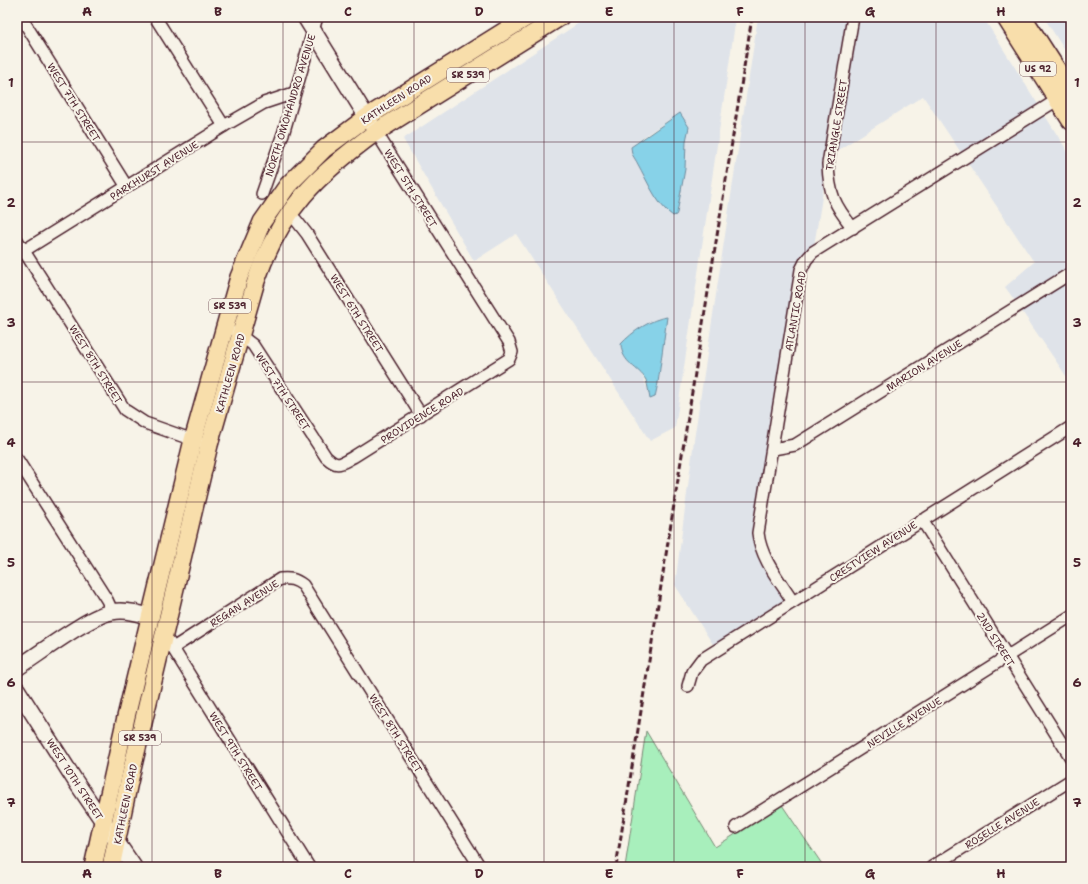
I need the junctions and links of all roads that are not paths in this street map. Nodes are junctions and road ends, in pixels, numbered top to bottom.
1 (21, 17) edge
2 (155, 17) edge
3 (305, 17) edge
4 (527, 17) edge
5 (853, 17) edge
6 (1006, 17) edge
7 (1023, 17) edge
8 (558, 18) edge
9 (315, 24) edge
10 (294, 92) junction
11 (1068, 98) edge
12 (367, 117) junction
13 (1071, 122) edge
14 (224, 126) junction
15 (376, 132) junction
16 (127, 187) junction
17 (262, 194) dead end
18 (289, 214) junction
19 (852, 228) junction
20 (17, 240) edge
21 (21, 253) edge
22 (1071, 273) edge
23 (225, 326) junction
24 (241, 334) junction
25 (509, 360) joint
26 (421, 415) junction
27 (1071, 427) edge
28 (193, 440) junction
29 (209, 445) junction
30 (773, 449) junction
31 (17, 459) edge
32 (333, 464) joint
33 (922, 520) junction
34 (170, 539) junction
35 (312, 599) joint
36 (793, 602) junction
37 (112, 612) junction
38 (1071, 616) edge
39 (151, 617) junction
40 (169, 641) junction
41 (1008, 655) junction
42 (17, 668) edge
43 (688, 686) dead end
44 (17, 689) edge
45 (1071, 758) edge
46 (1071, 780) edge
47 (103, 821) junction
48 (736, 827) dead end
49 (117, 842) junction
50 (93, 867) edge
51 (111, 867) edge
52 (134, 867) edge
53 (309, 867) edge
54 (480, 867) edge
55 (932, 867) edge

1 - 16 street, WEST 7TH STREET
2 - 14 street
3 - 9 street, WEST 5TH STREET
4 - 12 main road, KATHLEEN ROAD / SR 539
5 - 19 street, TRIANGLE STREET
6 - 11 main road, US 92
7 - 11 main road, US 92
8 - 15 main road, KATHLEEN ROAD / SR 539
9 - 10 street, NORTH OMOHANDRO AVENUE
9 - 12 street, WEST 5TH STREET
10 - 14 street, PARKHURST AVENUE
10 - 17 street, NORTH OMOHANDRO AVENUE
11 - 13 main road, US 92
11 - 19 street, ATLANTIC ROAD
12 - 15 street, WEST 5TH STREET
12 - 23 main road, KATHLEEN ROAD / SR 539
14 - 16 street, PARKHURST AVENUE
15 - 18 main road, KATHLEEN ROAD / SR 539
15 - 25 street, WEST 5TH STREET
16 - 21 street, PARKHURST AVENUE
18 - 24 main road, KATHLEEN ROAD / SR 539
18 - 26 street, WEST 6TH STREET
19 - 30 street, ATLANTIC ROAD
20 - 21 street, WEST 8TH STREET
21 - 28 street, WEST 8TH STREET
22 - 30 street, MARION AVENUE
23 - 24 street, WEST 7TH STREET
23 - 28 main road, KATHLEEN ROAD / SR 539
24 - 29 main road, KATHLEEN ROAD / SR 539
24 - 32 street, WEST 7TH STREET
25 - 26 street, PROVIDENCE ROAD
26 - 32 street, PROVIDENCE ROAD
27 - 33 street, CRESTVIEW AVENUE
28 - 29 street, WEST 8TH STREET
28 - 34 main road, KATHLEEN ROAD / SR 539
29 - 40 main road, KATHLEEN ROAD / SR 539
30 - 36 street, ATLANTIC ROAD
31 - 37 street
33 - 36 street, CRESTVIEW AVENUE
33 - 41 street, 2ND STREET
34 - 39 main road, KATHLEEN ROAD / SR 539
34 - 40 main road
35 - 40 street, REGAN AVENUE
35 - 54 street, WEST 8TH STREET
36 - 43 street, CRESTVIEW AVENUE
37 - 39 street
37 - 42 street
38 - 41 street, NEVILLE AVENUE
39 - 47 main road, KATHLEEN ROAD / SR 539
40 - 49 main road, KATHLEEN ROAD / SR 539
40 - 53 street, WEST 9TH STREET
41 - 45 street, 2ND STREET
41 - 48 street, NEVILLE AVENUE
44 - 47 street, WEST 10TH STREET
46 - 55 street, ROSELLE AVENUE
47 - 49 street, WEST 10TH STREET
47 - 50 main road, KATHLEEN ROAD / SR 539
49 - 51 main road, KATHLEEN ROAD / SR 539
49 - 52 street, WEST 10TH STREET

